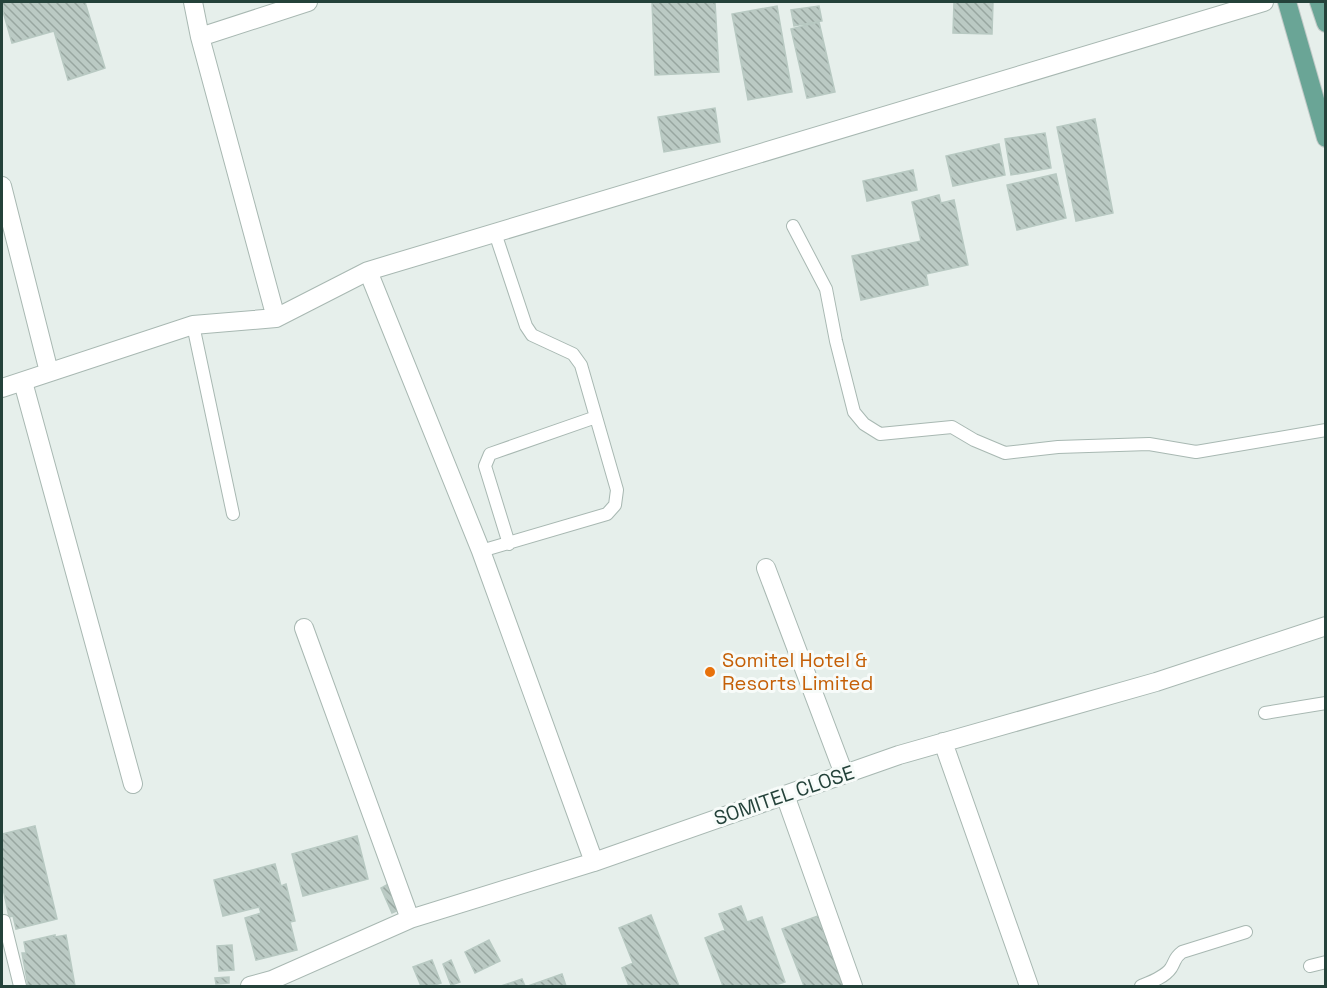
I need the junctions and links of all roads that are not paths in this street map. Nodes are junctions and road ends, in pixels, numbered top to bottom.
1 (193, 2) edge
2 (308, 2) edge
3 (1264, 2) edge
4 (1287, 2) edge
5 (1319, 2) edge
6 (1326, 23) edge
7 (200, 37) junction
8 (1326, 138) edge
9 (2, 186) edge
10 (793, 226) dead end
11 (495, 233) junction
12 (369, 271) junction
13 (276, 318) junction
14 (193, 325) junction
15 (49, 372) junction
16 (23, 382) junction
17 (2, 388) edge
18 (596, 417) junction
19 (1326, 430) edge
20 (233, 514) dead end
21 (509, 544) junction
22 (481, 551) junction
23 (766, 568) dead end
24 (1326, 626) edge
25 (304, 628) dead end
26 (1326, 703) edge
27 (1265, 713) dead end
28 (943, 742) junction
29 (844, 774) junction
30 (134, 784) dead end
31 (785, 795) junction
32 (594, 862) junction
33 (410, 919) junction
34 (4, 921) dead end
35 (1246, 932) dead end
36 (1326, 962) edge
37 (1310, 966) dead end
38 (273, 983) edge
39 (20, 987) edge
40 (250, 987) edge
41 (853, 987) edge
42 (1029, 987) edge
43 (1141, 987) edge

1 - 7 street
2 - 7 street
3 - 11 street
4 - 8 main road
5 - 6 main road
7 - 13 street
9 - 15 street
10 - 19 lane
11 - 12 street
11 - 18 lane
12 - 13 street
12 - 22 street
13 - 14 street
14 - 15 street
14 - 20 lane
15 - 16 street
16 - 17 street
16 - 30 street
18 - 21 lane
18 - 21 lane
21 - 22 lane
22 - 32 street
23 - 29 street
24 - 28 street, SOMITEL CLOSE
25 - 33 street
26 - 27 lane
28 - 29 street, SOMITEL CLOSE
28 - 42 street
29 - 31 street, SOMITEL CLOSE
31 - 32 street, SOMITEL CLOSE
31 - 41 street
32 - 33 street, SOMITEL CLOSE
33 - 38 street, SOMITEL CLOSE
34 - 39 lane
35 - 43 lane
36 - 37 lane
38 - 40 street, SOMITEL CLOSE

